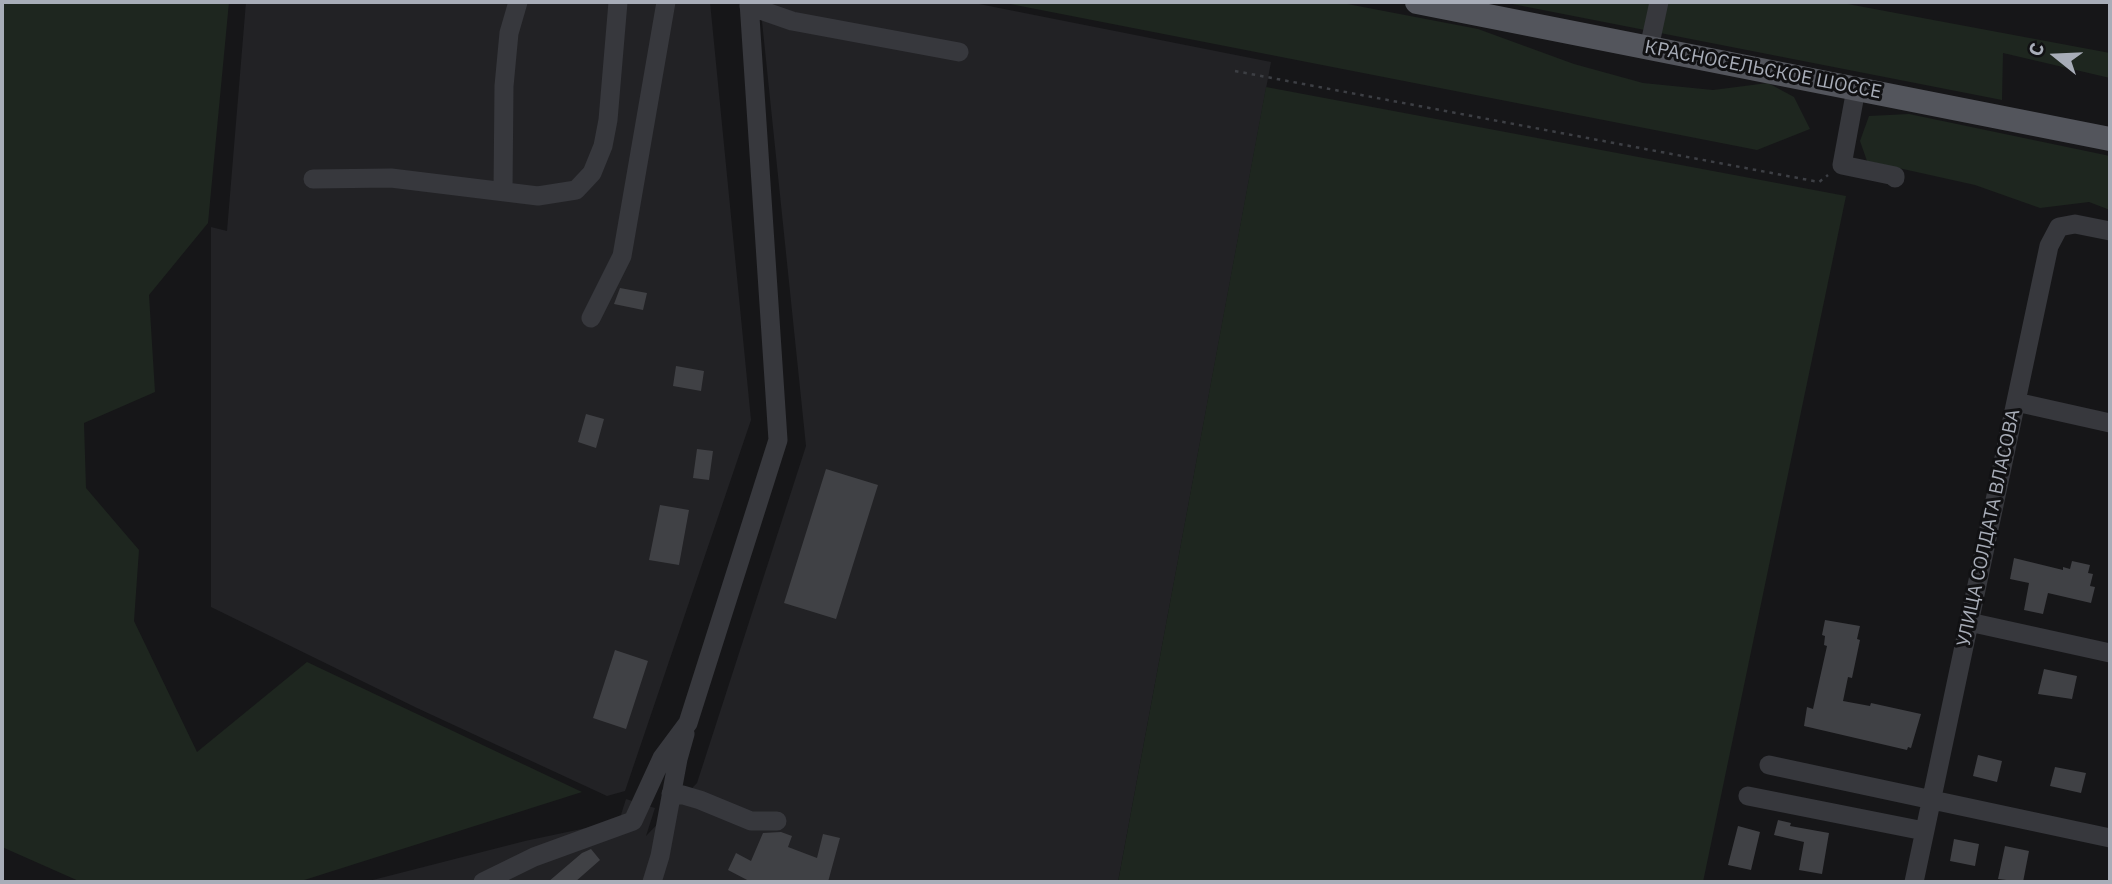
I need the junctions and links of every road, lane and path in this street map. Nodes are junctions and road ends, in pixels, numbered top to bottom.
1 (518, 2) edge
2 (618, 2) edge
3 (666, 2) edge
4 (1417, 2) edge
5 (1659, 2) edge
6 (749, 4) edge
7 (1649, 48) junction
8 (959, 52) dead end
9 (1235, 71) dead end
10 (1856, 89) junction
11 (2110, 139) edge
12 (1842, 165) junction
13 (1895, 178) dead end
14 (313, 179) dead end
15 (503, 191) junction
16 (2110, 231) edge
17 (591, 318) dead end
18 (2016, 402) junction
19 (2110, 423) edge
20 (1969, 622) junction
21 (2110, 653) edge
22 (688, 723) junction
23 (1769, 765) dead end
24 (671, 794) junction
25 (1748, 796) dead end
26 (1931, 799) junction
27 (777, 821) dead end
28 (1924, 831) junction
29 (2110, 838) edge
30 (484, 882) edge
31 (652, 882) edge
32 (1914, 882) edge

1 - 15 street
2 - 15 street
3 - 17 street
4 - 7 main road, КРАСНОСЕЛЬСКОЕ ШОССЕ
5 - 7 street
6 - 8 street
6 - 22 street
7 - 10 main road, КРАСНОСЕЛЬСКОЕ ШОССЕ
9 - 12 path
10 - 11 main road, КРАСНОСЕЛЬСКОЕ ШОССЕ
10 - 12 street
12 - 13 street
14 - 15 street
16 - 18 street, УЛИЦА СОЛДАТА ВЛАСОВА
18 - 19 street
18 - 20 street, УЛИЦА СОЛДАТА ВЛАСОВА
20 - 21 street
20 - 26 street, УЛИЦА СОЛДАТА ВЛАСОВА
22 - 24 street
22 - 30 street
23 - 26 street
24 - 27 street
24 - 31 street
25 - 28 street
26 - 28 street, УЛИЦА СОЛДАТА ВЛАСОВА
26 - 29 street
28 - 32 street, УЛИЦА СОЛДАТА ВЛАСОВА

